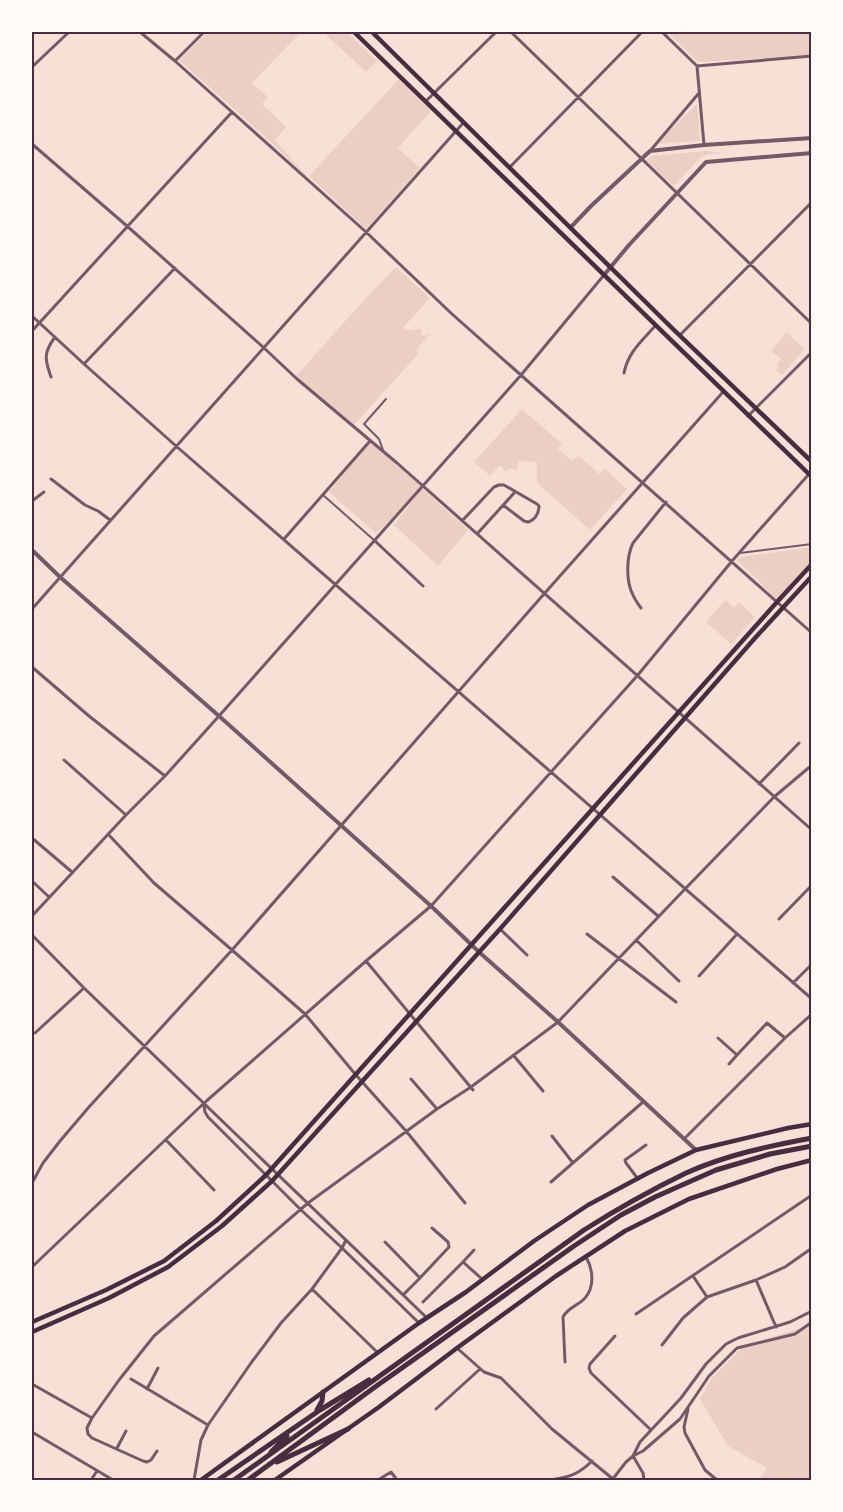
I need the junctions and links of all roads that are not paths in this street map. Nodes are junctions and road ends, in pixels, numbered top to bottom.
1 (69, 32) edge
2 (140, 32) edge
3 (204, 32) edge
4 (354, 32) edge
5 (372, 32) edge
6 (496, 32) edge
7 (511, 32) edge
8 (642, 32) edge
9 (662, 32) edge
10 (812, 56) edge
11 (175, 61) junction
12 (697, 66) junction
13 (32, 67) edge
14 (434, 92) junction
15 (699, 93) junction
16 (578, 96) junction
17 (426, 101) junction
18 (232, 112) junction
19 (464, 122) junction
20 (456, 130) junction
21 (812, 138) edge
22 (32, 144) edge
23 (704, 145) junction
24 (650, 151) junction
25 (812, 153) edge
26 (641, 158) junction
27 (510, 167) junction
28 (677, 193) junction
29 (812, 201) edge
30 (127, 226) junction
31 (571, 227) junction
32 (366, 232) junction
33 (750, 264) junction
34 (611, 266) junction
35 (175, 268) junction
36 (604, 275) junction
37 (32, 316) edge
38 (39, 323) junction
39 (812, 324) edge
40 (656, 326) junction
41 (32, 331) edge
42 (680, 335) junction
43 (54, 337) junction
44 (264, 347) junction
45 (812, 352) edge
46 (84, 364) junction
47 (624, 373) dead end
48 (521, 375) junction
49 (51, 377) dead end
50 (723, 392) junction
51 (386, 399) dead end
52 (755, 409) junction
53 (748, 416) junction
54 (370, 441) junction
55 (176, 446) junction
56 (384, 453) junction
57 (812, 462) edge
58 (810, 475) edge
59 (51, 479) dead end
60 (643, 482) junction
61 (423, 486) junction
62 (44, 492) dead end
63 (514, 492) junction
64 (323, 494) junction
65 (32, 501) edge
66 (666, 502) junction
67 (503, 505) junction
68 (110, 520) junction
69 (462, 522) junction
70 (477, 534) junction
71 (284, 539) junction
72 (375, 541) junction
73 (812, 544) edge
74 (32, 550) edge
75 (738, 554) junction
76 (732, 561) junction
77 (812, 564) edge
78 (812, 576) edge
79 (60, 577) junction
80 (336, 584) junction
81 (423, 586) dead end
82 (544, 594) junction
83 (777, 602) junction
84 (783, 607) junction
85 (641, 608) dead end
86 (32, 609) edge
87 (812, 633) edge
88 (32, 667) edge
89 (637, 676) junction
90 (459, 691) junction
91 (679, 712) junction
92 (219, 716) junction
93 (685, 718) junction
94 (799, 743) dead end
95 (64, 760) dead end
96 (812, 765) edge
97 (550, 772) junction
98 (165, 776) junction
99 (759, 784) junction
100 (774, 797) junction
101 (592, 809) junction
102 (126, 815) junction
103 (600, 815) junction
104 (340, 826) junction
105 (812, 830) edge
106 (108, 834) junction
107 (32, 838) edge
108 (72, 872) junction
109 (613, 877) dead end
110 (32, 881) edge
111 (812, 885) edge
112 (684, 889) junction
113 (49, 896) junction
114 (431, 906) junction
115 (32, 916) edge
116 (658, 916) junction
117 (779, 919) dead end
118 (500, 929) junction
119 (587, 934) dead end
120 (737, 934) junction
121 (32, 935) edge
122 (636, 940) junction
123 (472, 945) junction
124 (232, 950) junction
125 (479, 952) junction
126 (527, 955) dead end
127 (618, 959) junction
128 (366, 961) junction
129 (812, 964) edge
130 (699, 976) dead end
131 (679, 981) dead end
132 (793, 983) junction
133 (84, 988) junction
134 (812, 999) edge
135 (676, 1002) dead end
136 (305, 1014) junction
137 (410, 1014) junction
138 (812, 1014) edge
139 (416, 1021) junction
140 (558, 1022) junction
141 (35, 1033) dead end
142 (718, 1038) dead end
143 (785, 1038) junction
144 (144, 1046) junction
145 (737, 1055) junction
146 (513, 1056) junction
147 (729, 1064) dead end
148 (356, 1075) junction
149 (411, 1079) dead end
150 (362, 1082) junction
151 (472, 1088) junction
152 (543, 1091) dead end
153 (643, 1102) junction
154 (203, 1104) junction
155 (437, 1108) junction
156 (812, 1124) edge
157 (406, 1131) junction
158 (552, 1136) dead end
159 (812, 1138) edge
160 (684, 1139) junction
161 (166, 1140) junction
162 (646, 1145) dead end
163 (812, 1147) edge
164 (696, 1150) junction
165 (573, 1163) junction
166 (810, 1163) edge
167 (272, 1169) junction
168 (266, 1175) junction
169 (278, 1175) junction
170 (638, 1179) junction
171 (272, 1181) junction
172 (551, 1182) dead end
173 (32, 1183) edge
174 (214, 1190) dead end
175 (812, 1195) edge
176 (308, 1203) junction
177 (465, 1203) dead end
178 (300, 1209) junction
179 (432, 1228) dead end
180 (346, 1240) junction
181 (385, 1242) dead end
182 (342, 1248) junction
183 (812, 1248) edge
184 (474, 1250) dead end
185 (586, 1257) junction
186 (463, 1262) junction
187 (32, 1267) edge
188 (693, 1276) junction
189 (420, 1278) junction
190 (482, 1279) junction
191 (756, 1280) junction
192 (312, 1289) junction
193 (404, 1295) junction
194 (706, 1297) junction
195 (423, 1302) dead end
196 (812, 1311) edge
197 (636, 1314) dead end
198 (427, 1318) junction
199 (812, 1322) edge
200 (32, 1323) edge
201 (419, 1323) junction
202 (776, 1327) junction
203 (32, 1332) edge
204 (615, 1335) dead end
205 (662, 1345) dead end
206 (457, 1348) junction
207 (378, 1353) junction
208 (566, 1362) dead end
209 (158, 1368) dead end
210 (394, 1368) junction
211 (480, 1369) junction
212 (131, 1379) dead end
213 (32, 1384) edge
214 (147, 1389) junction
215 (323, 1392) junction
216 (690, 1405) junction
217 (436, 1409) dead end
218 (92, 1418) junction
219 (208, 1425) junction
220 (348, 1429) junction
221 (651, 1430) junction
222 (126, 1431) dead end
223 (32, 1432) edge
224 (117, 1448) junction
225 (157, 1451) dead end
226 (269, 1456) junction
227 (633, 1456) junction
228 (592, 1461) junction
229 (275, 1463) junction
230 (262, 1470) junction
231 (97, 1471) junction
232 (90, 1480) edge
233 (113, 1480) edge
234 (194, 1480) edge
235 (201, 1480) edge
236 (218, 1480) edge
237 (236, 1480) edge
238 (249, 1480) edge
239 (255, 1480) edge
240 (275, 1480) edge
241 (378, 1480) edge
242 (397, 1480) edge
243 (550, 1480) edge
244 (613, 1480) edge
245 (644, 1480) edge
246 (717, 1480) edge

1 - 13 street
2 - 11 street
3 - 11 street
4 - 17 main road
5 - 14 main road
6 - 14 street
7 - 16 street
8 - 16 street
9 - 12 street
10 - 12 street
11 - 18 street
12 - 15 street
14 - 17 street
14 - 19 main road
15 - 23 street
15 - 24 street
16 - 26 street
16 - 27 street
17 - 20 main road
18 - 30 street
18 - 32 street
19 - 20 street
19 - 27 main road
20 - 32 street
20 - 36 main road
21 - 23 street
22 - 30 street
23 - 24 street
24 - 26 street
25 - 28 street
26 - 28 street
26 - 31 street
27 - 31 main road
28 - 33 street
28 - 34 street
29 - 33 street
30 - 35 street
30 - 38 street
31 - 34 main road
32 - 44 street
32 - 48 street
33 - 39 street
33 - 42 street
34 - 36 street
34 - 42 main road
35 - 44 street
35 - 46 street
36 - 40 main road
36 - 48 street
37 - 38 street
38 - 41 street
38 - 43 street
40 - 47 street
40 - 50 main road
42 - 52 main road
43 - 46 street
43 - 49 street
44 - 54 street
44 - 55 street
45 - 52 street
46 - 55 street
48 - 60 street
48 - 61 street
50 - 53 main road
50 - 60 street
51 - 56 street
52 - 53 street
52 - 57 main road
53 - 58 main road
54 - 56 street
54 - 64 street
55 - 68 street
55 - 71 street
56 - 61 street
58 - 75 street
59 - 68 street
60 - 66 street
60 - 82 street
61 - 69 street
61 - 72 street
62 - 65 street
63 - 67 street
63 - 67 street
63 - 69 street
64 - 71 street
64 - 72 street
66 - 76 street
66 - 85 street
67 - 70 street
68 - 79 street
69 - 70 street
70 - 82 street
71 - 80 street
72 - 80 street
72 - 81 street
73 - 75 street
74 - 79 street
75 - 76 street
76 - 83 street
76 - 89 street
77 - 83 main road
78 - 84 main road
79 - 86 street
79 - 92 street
80 - 90 street
80 - 92 street
82 - 89 street
82 - 90 street
83 - 84 street
83 - 91 main road
84 - 87 street
84 - 93 main road
88 - 98 street
89 - 91 street
89 - 97 street
90 - 97 street
90 - 104 street
91 - 93 street
91 - 101 main road
92 - 98 street
92 - 104 street
93 - 99 street
93 - 103 main road
94 - 99 street
95 - 102 street
96 - 100 street
97 - 101 street
97 - 114 street
98 - 102 street
99 - 100 street
100 - 105 street
100 - 112 street
101 - 103 street
101 - 123 main road
102 - 106 street
103 - 112 street
103 - 118 main road
104 - 114 street
104 - 124 street
106 - 108 street
106 - 124 street
107 - 108 street
108 - 113 street
109 - 116 street
110 - 113 street
111 - 117 street
112 - 116 street
112 - 120 street
113 - 115 street
114 - 123 street
114 - 128 street
116 - 122 street
118 - 125 main road
118 - 126 street
119 - 127 street
120 - 130 street
120 - 132 street
121 - 133 street
122 - 127 street
122 - 131 street
123 - 125 street
123 - 137 main road
124 - 136 street
124 - 144 street
125 - 139 main road
125 - 140 street
127 - 135 street
127 - 140 street
128 - 136 street
128 - 137 street
129 - 132 street
132 - 134 street
133 - 141 street
133 - 144 street
136 - 148 street
136 - 154 street
137 - 139 street
137 - 148 main road
138 - 143 street
139 - 150 main road
139 - 151 street
140 - 146 street
140 - 153 street
142 - 145 street
143 - 145 street
143 - 160 street
144 - 154 street
144 - 173 street
145 - 147 street
146 - 151 street
146 - 152 street
148 - 150 street
148 - 167 main road
149 - 155 street
150 - 157 street
150 - 169 main road
151 - 155 street
153 - 160 street
153 - 165 street
154 - 161 street
154 - 167 street
154 - 168 street
155 - 157 street
156 - 164 main road
157 - 176 street
157 - 177 street
158 - 165 street
159 - 210 highway
159 - 226 highway
160 - 164 street
161 - 174 street
161 - 187 street
162 - 170 street
163 - 229 highway
163 - 230 highway
164 - 170 main road
165 - 172 street
166 - 185 main road
167 - 168 main road
167 - 169 street
168 - 171 street
168 - 200 main road
169 - 171 main road
169 - 176 street
170 - 190 main road
171 - 178 street
171 - 203 main road
175 - 188 street
176 - 178 street
176 - 180 street
178 - 182 street
178 - 218 street
179 - 189 street
180 - 182 street
180 - 193 street
181 - 189 street
182 - 192 street
182 - 201 street
183 - 191 street
184 - 186 street
185 - 206 main road
185 - 208 street
186 - 190 street
186 - 195 street
188 - 194 street
188 - 197 street
189 - 193 street
190 - 198 main road
191 - 194 street
191 - 202 street
192 - 207 street
192 - 219 street
193 - 198 street
194 - 205 street
196 - 202 street
198 - 201 main road
199 - 216 street
201 - 207 main road
202 - 221 street
204 - 221 street
206 - 211 street
206 - 220 main road
207 - 215 main road
209 - 214 street
210 - 236 highway
210 - 237 highway
211 - 217 street
211 - 228 street
212 - 214 street
213 - 218 street
214 - 219 street
215 - 226 highway
215 - 235 main road
216 - 227 street
216 - 246 street
218 - 224 street
219 - 234 street
220 - 229 highway
220 - 240 main road
221 - 227 street
222 - 224 street
223 - 231 street
224 - 225 street
226 - 237 highway
227 - 244 street
227 - 245 street
228 - 243 street
228 - 244 street
229 - 238 highway
230 - 238 highway
230 - 239 highway
231 - 232 street
231 - 233 street
241 - 242 street

